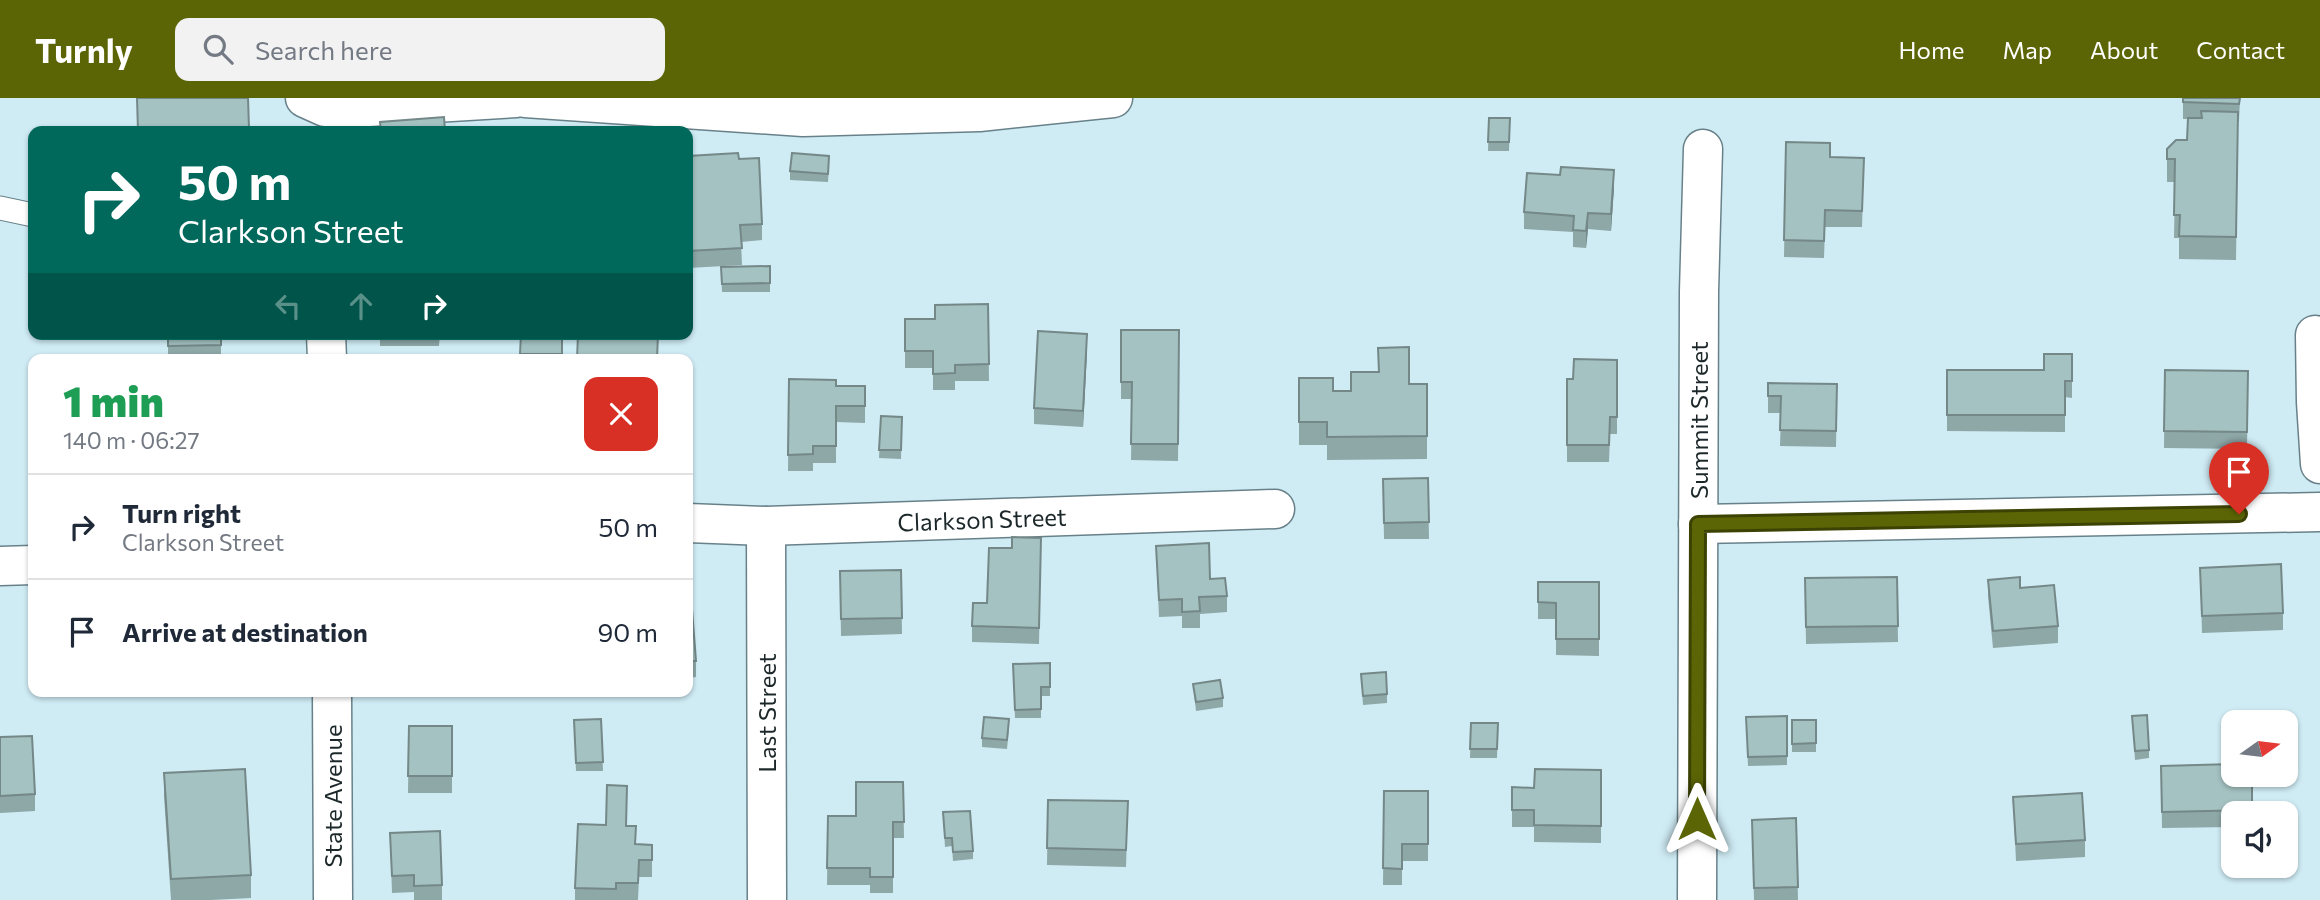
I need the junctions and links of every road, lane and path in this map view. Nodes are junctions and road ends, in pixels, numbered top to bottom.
1 (516, 98) edge
2 (525, 98) edge
3 (1113, 98) edge
4 (318, 112) edge
5 (1703, 149) dead end
6 (0, 208) edge
7 (28, 214) edge
8 (2315, 335) dead end
9 (2320, 464) edge
10 (1275, 509) dead end
11 (2320, 512) edge
12 (693, 523) edge
13 (1698, 524) junction
14 (766, 526) junction
15 (28, 565) edge
16 (0, 566) edge
17 (332, 697) edge
18 (333, 900) edge
19 (767, 900) edge
20 (1697, 900) edge

1 - 4 street
2 - 3 street
5 - 13 street, Summit Street
6 - 7 lane
8 - 9 street
10 - 14 street, Clarkson Street
11 - 13 street
12 - 14 street, Clarkson Street
13 - 20 street, Summit Street
14 - 19 street, Last Street
15 - 16 street
17 - 18 street, State Avenue

